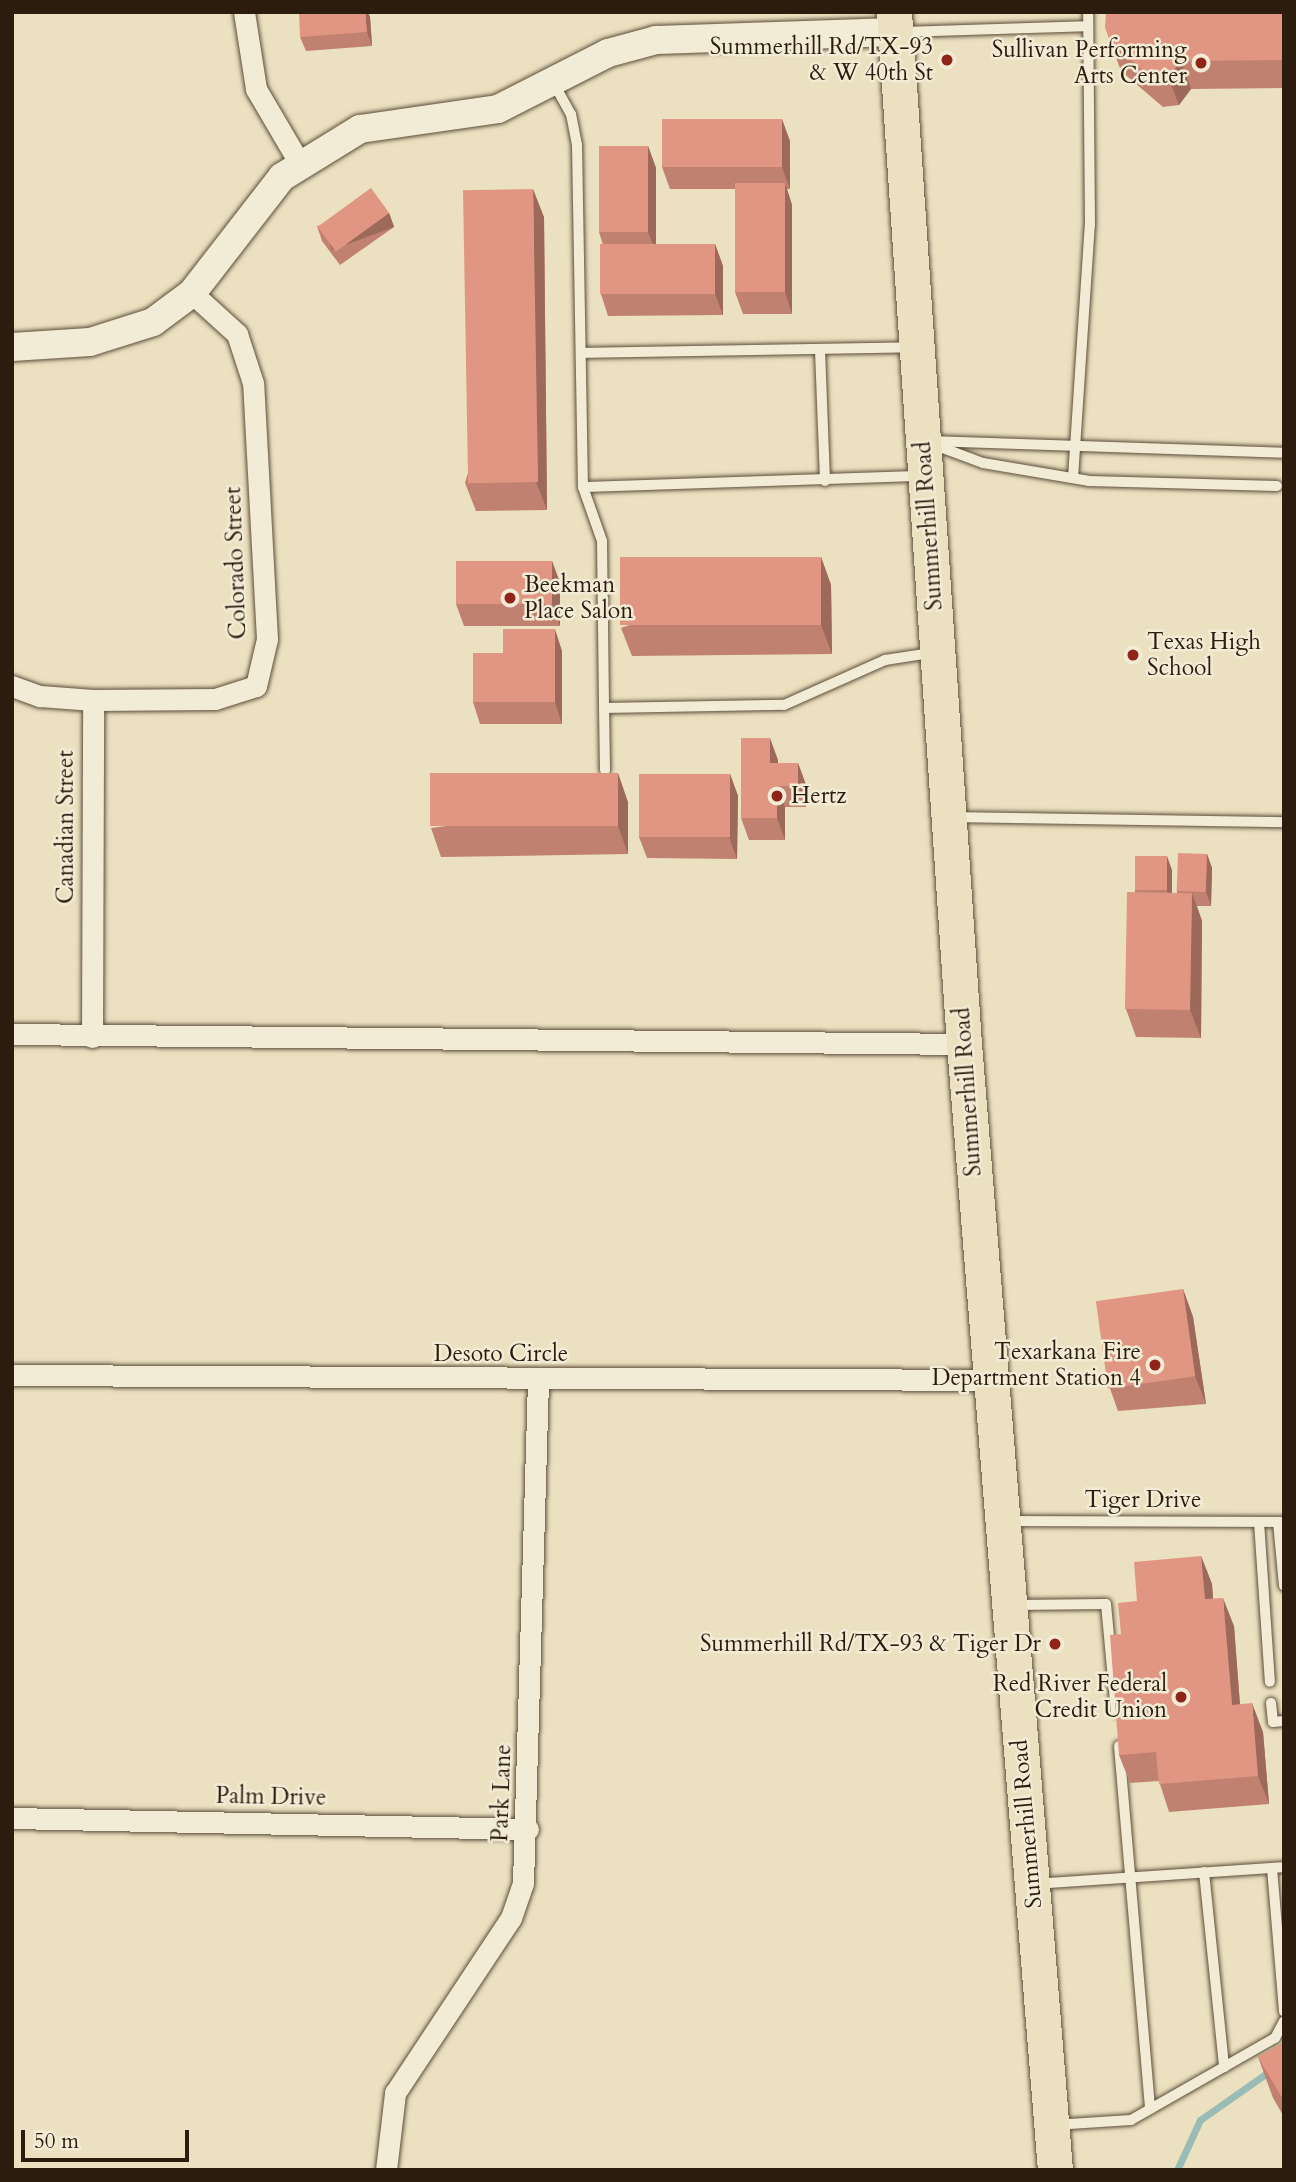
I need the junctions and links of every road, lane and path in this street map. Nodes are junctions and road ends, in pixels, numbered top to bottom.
1 (244, 12) edge
2 (1088, 12) edge
3 (895, 22) edge
4 (1088, 26) junction
5 (553, 82) junction
6 (300, 164) junction
7 (192, 293) junction
8 (12, 347) edge
9 (917, 347) junction
10 (820, 350) junction
11 (581, 353) junction
12 (923, 441) junction
13 (1074, 446) junction
14 (1281, 453) edge
15 (925, 475) junction
16 (1073, 478) junction
17 (825, 481) junction
18 (1277, 486) dead end
19 (583, 487) junction
20 (938, 653) junction
21 (12, 685) edge
22 (93, 701) junction
23 (604, 708) junction
24 (605, 770) edge
25 (948, 817) junction
26 (1284, 821) edge
27 (12, 1034) edge
28 (92, 1037) junction
29 (964, 1044) junction
30 (12, 1376) edge
31 (990, 1380) junction
32 (538, 1381) junction
33 (1001, 1521) junction
34 (1259, 1522) junction
35 (1281, 1522) edge
36 (1284, 1586) edge
37 (1010, 1605) junction
38 (1270, 1682) dead end
39 (1271, 1703) dead end
40 (1284, 1720) edge
41 (12, 1818) edge
42 (528, 1829) junction
43 (1278, 1868) edge
44 (1204, 1872) junction
45 (1131, 1877) junction
46 (1031, 1884) junction
47 (1284, 2011) edge
48 (1284, 2021) edge
49 (1224, 2067) junction
50 (1150, 2109) junction
51 (1052, 2125) junction
52 (386, 2170) edge
53 (1055, 2170) edge

1 - 6 street
2 - 4 lane
3 - 4 lane
3 - 5 street
3 - 9 main road, Summerhill Road
4 - 13 lane
5 - 6 street
5 - 11 lane
6 - 7 street
7 - 8 street
7 - 22 street, Colorado Street
9 - 10 lane
9 - 12 main road, Summerhill Road
10 - 11 lane
10 - 17 lane
11 - 19 lane
12 - 13 lane
12 - 15 main road, Summerhill Road
12 - 16 lane
13 - 14 lane
13 - 16 lane
15 - 17 lane
15 - 20 main road, Summerhill Road
16 - 18 lane
17 - 19 lane
19 - 23 lane
20 - 23 lane
20 - 25 main road, Summerhill Road
21 - 22 street
22 - 28 street, Canadian Street
23 - 24 lane
25 - 26 lane
25 - 29 main road, Summerhill Road
27 - 28 street
28 - 29 street
29 - 31 main road, Summerhill Road
30 - 32 street, Desoto Circle
31 - 32 street, Desoto Circle
31 - 33 main road, Summerhill Road
32 - 42 street, Park Lane
33 - 34 lane, Tiger Drive
33 - 37 main road, Summerhill Road
34 - 35 lane, Tiger Drive
34 - 38 lane
35 - 36 lane
37 - 45 lane
37 - 46 main road, Summerhill Road
39 - 40 lane
41 - 42 street, Palm Drive
42 - 52 street, Park Lane
43 - 44 lane
43 - 47 lane
44 - 45 lane
44 - 49 lane
45 - 46 lane
45 - 50 lane
46 - 51 main road, Summerhill Road
48 - 49 lane
49 - 50 lane
50 - 51 lane
51 - 53 main road, Summerhill Road

